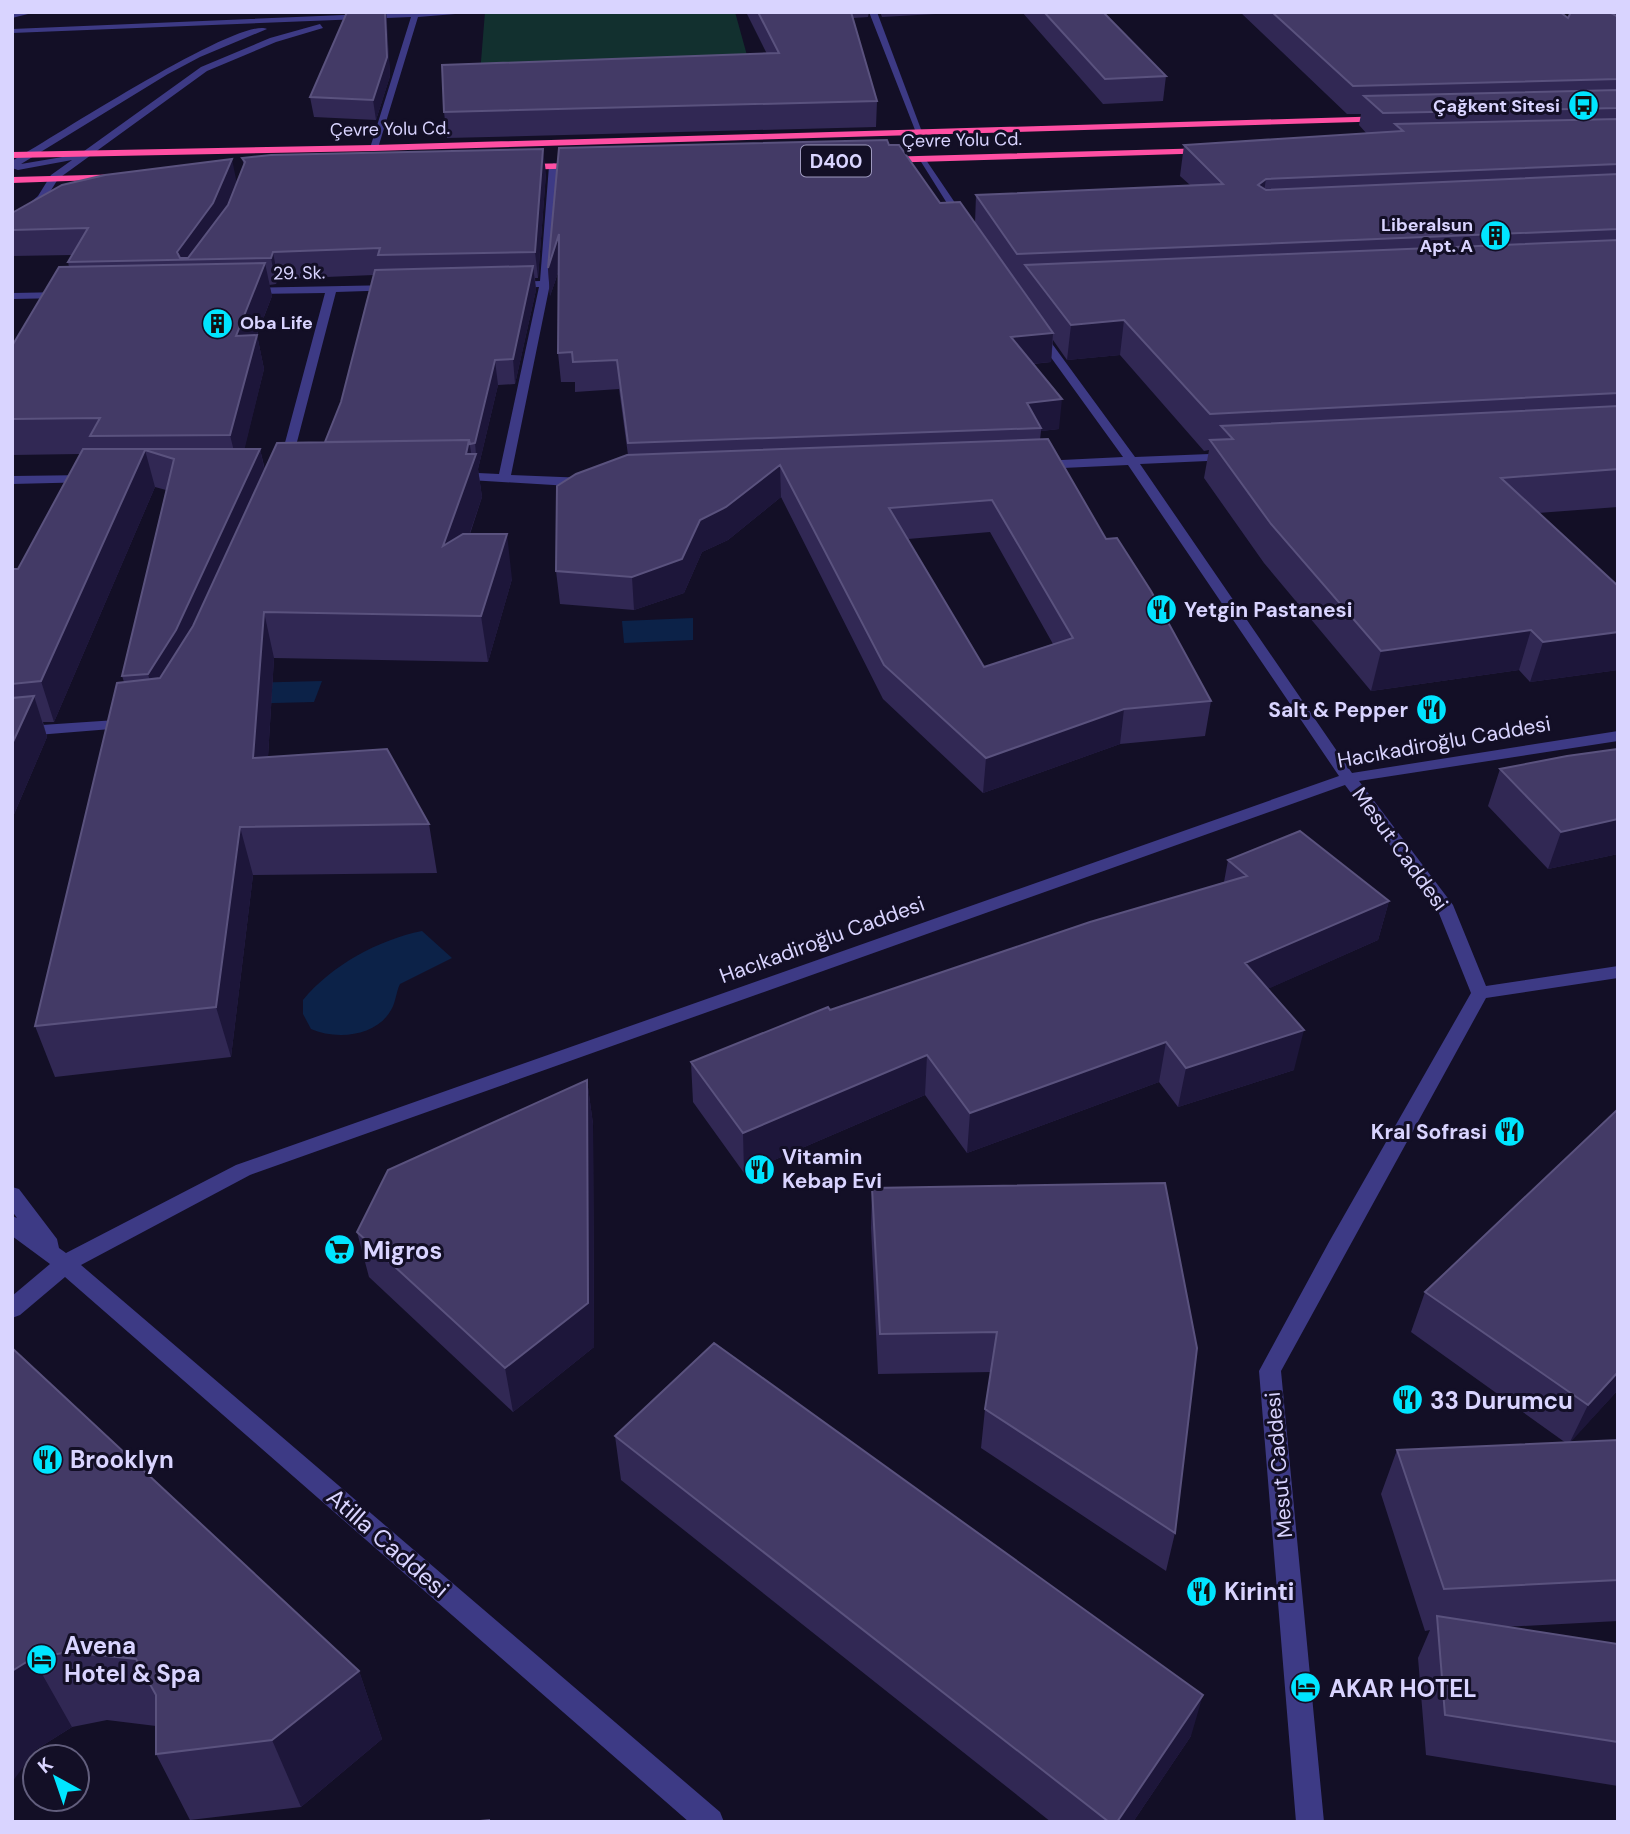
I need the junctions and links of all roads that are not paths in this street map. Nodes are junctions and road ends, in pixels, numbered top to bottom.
1 (25, 12) edge
2 (323, 12) edge
3 (370, 12) edge
4 (476, 12) edge
5 (873, 12) edge
6 (415, 15) junction
7 (12, 16) edge
8 (354, 17) junction
9 (287, 21) junction
10 (12, 31) edge
11 (1401, 118) edge
12 (919, 130) junction
13 (374, 148) junction
14 (1221, 151) edge
15 (87, 153) junction
16 (33, 154) junction
17 (12, 155) edge
18 (921, 159) junction
19 (867, 160) edge
20 (595, 165) edge
21 (554, 166) junction
22 (12, 167) edge
23 (498, 167) edge
24 (138, 176) edge
25 (54, 177) junction
26 (12, 180) edge
27 (12, 223) edge
28 (973, 237) edge
29 (545, 284) junction
30 (505, 285) edge
31 (411, 288) edge
32 (331, 290) junction
33 (234, 291) edge
34 (81, 294) edge
35 (12, 296) edge
36 (1026, 316) edge
37 (1243, 455) edge
38 (1132, 461) junction
39 (1022, 466) edge
40 (449, 476) edge
41 (505, 476) junction
42 (295, 477) edge
43 (106, 479) edge
44 (12, 480) edge
45 (606, 482) edge
46 (141, 723) edge
47 (12, 732) edge
48 (1618, 736) edge
49 (1348, 778) junction
50 (1618, 972) edge
51 (1480, 993) junction
52 (12, 1195) edge
53 (12, 1224) edge
54 (65, 1264) junction
55 (12, 1309) edge
56 (710, 1822) edge
57 (1310, 1822) edge

1 - 7 street
2 - 9 street
3 - 8 street
4 - 6 street
5 - 12 street
6 - 8 street
6 - 13 street
8 - 9 street
8 - 15 street
9 - 10 street
9 - 16 street
11 - 12 highway, Çevre Yolu Cd. / D400
12 - 13 highway, Çevre Yolu Cd. / D400
13 - 15 highway, Çevre Yolu Cd. / D400
14 - 18 highway, Çevre Yolu Cd. / D400
15 - 16 highway, D400
15 - 22 street
15 - 25 street
16 - 17 highway, D400
16 - 22 street
18 - 19 highway, Çevre Yolu Cd. / D400
18 - 28 street
20 - 21 highway
21 - 23 highway
21 - 29 street
22 - 25 street
24 - 25 highway
25 - 26 highway
25 - 27 street
29 - 30 street
29 - 41 street
31 - 32 street, 29. Sk.
32 - 33 street, 29. Sk.
32 - 42 street
34 - 35 street
36 - 38 street, Mesut Caddesi
37 - 38 street
38 - 39 street
38 - 49 street, Mesut Caddesi
40 - 41 street
41 - 45 street
43 - 44 street
46 - 47 street
48 - 49 street, Hacıkadiroğlu Caddesi
49 - 51 street, Mesut Caddesi
49 - 54 street, Hacıkadiroğlu Caddesi
50 - 51 street
51 - 57 street, Mesut Caddesi
52 - 54 street
53 - 54 street
54 - 55 street, Hacıkadiroğlu Caddesi
54 - 56 street, Atilla Caddesi

